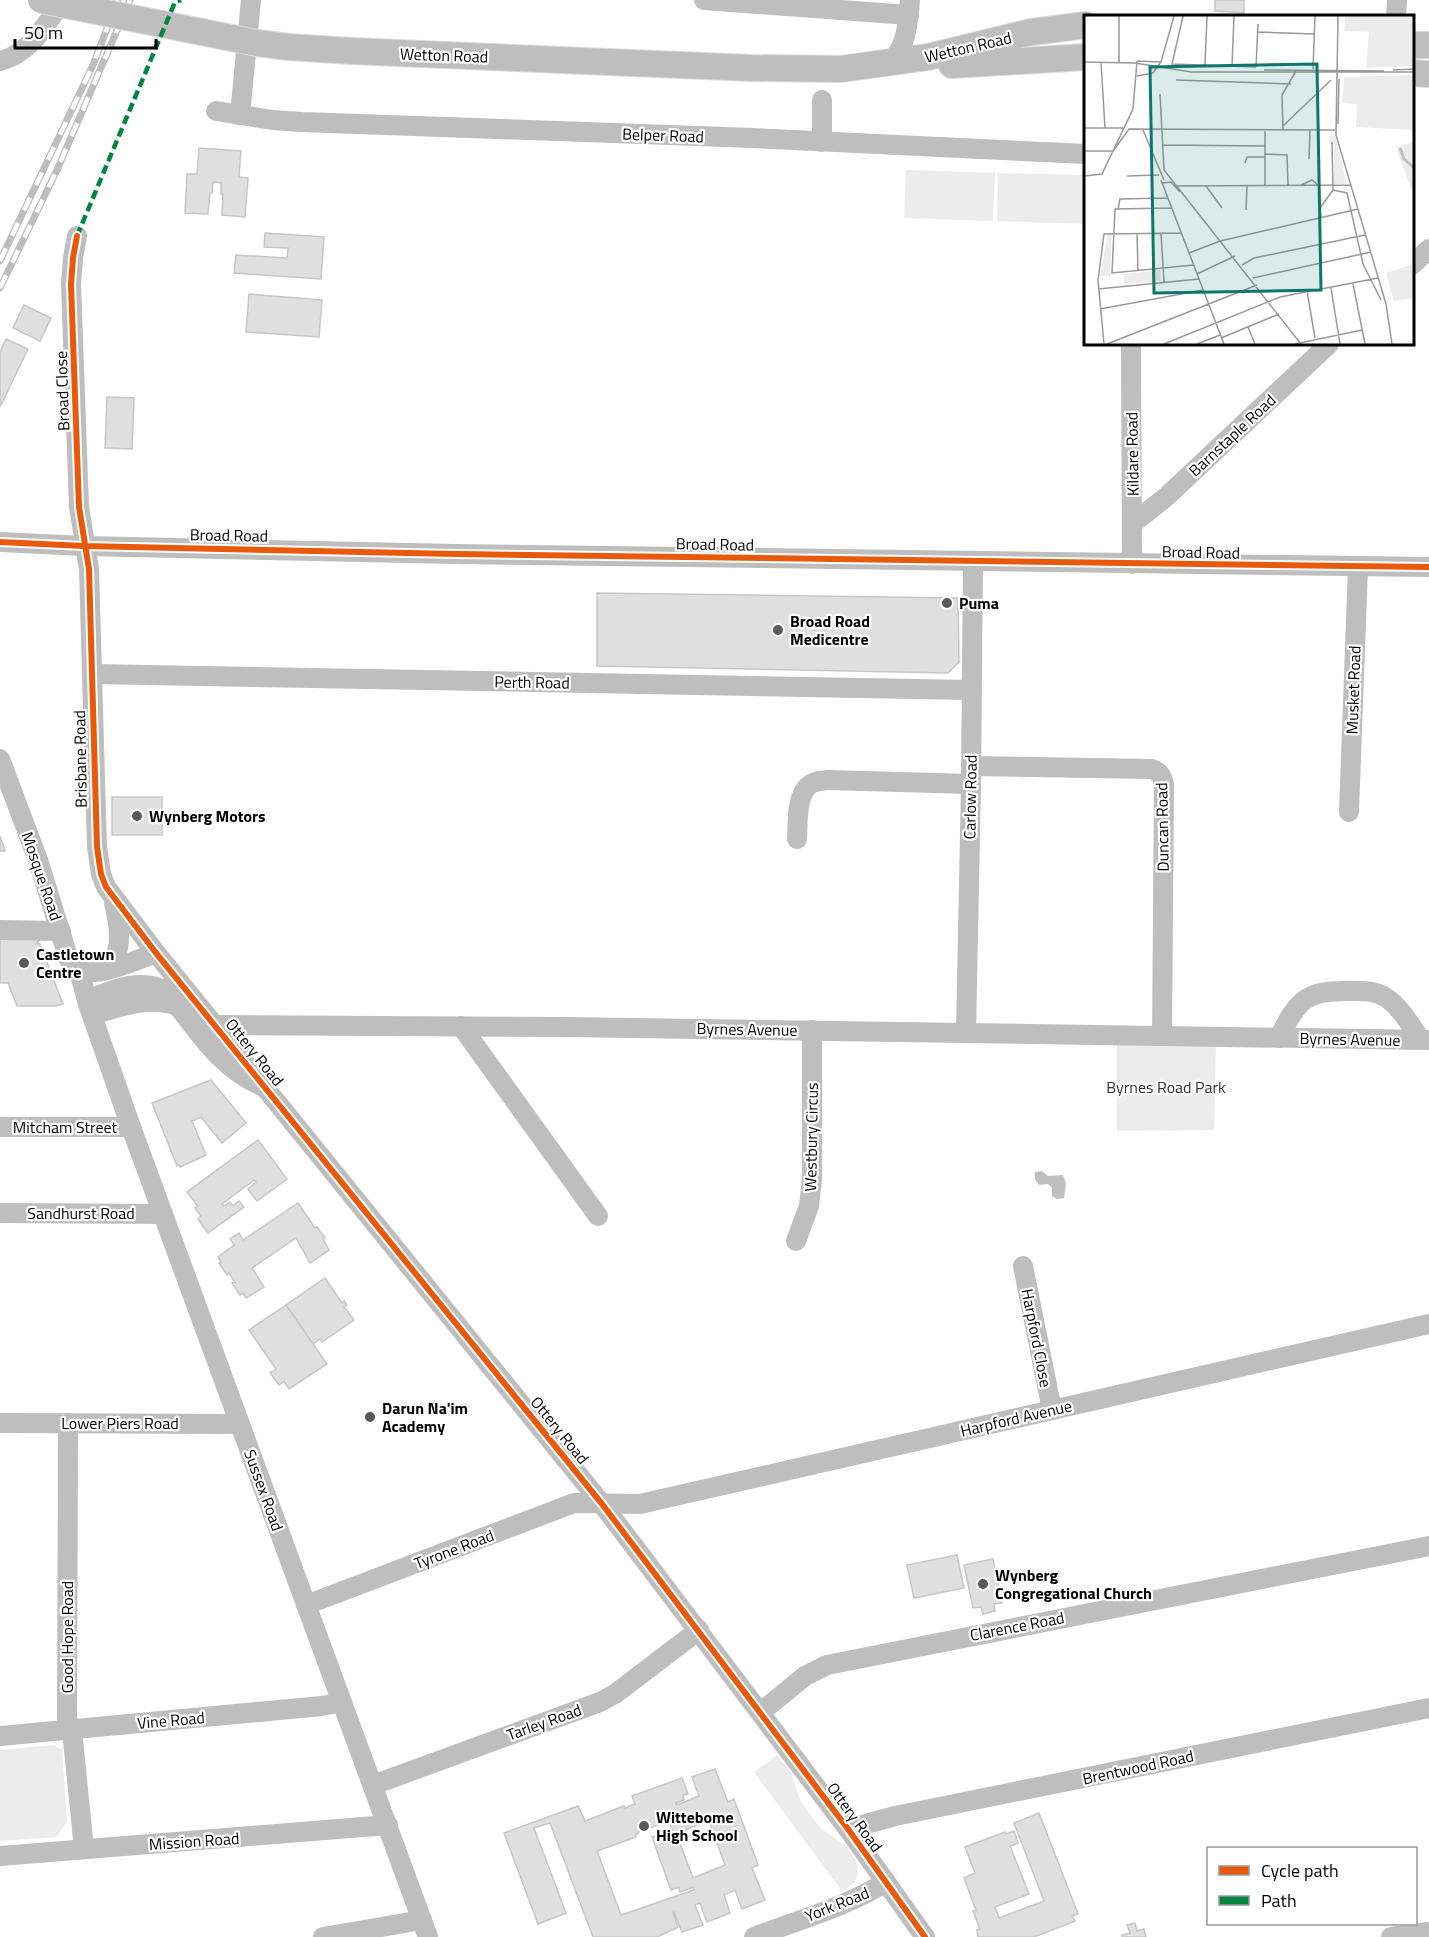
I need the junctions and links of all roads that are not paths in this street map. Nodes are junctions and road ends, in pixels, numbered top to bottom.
1 (41, 0) edge
2 (63, 0) edge
3 (251, 0) edge
4 (704, 0) edge
5 (1397, 0) edge
6 (909, 7) edge
7 (1396, 15) edge
8 (1084, 26) edge
9 (928, 57) junction
10 (1084, 57) edge
11 (0, 60) edge
12 (890, 62) junction
13 (850, 69) junction
14 (1414, 73) edge
15 (1429, 74) edge
16 (822, 100) dead end
17 (216, 111) dead end
18 (240, 115) junction
19 (822, 142) junction
20 (1084, 154) edge
21 (77, 236) dead end
22 (1429, 249) edge
23 (1414, 264) edge
24 (1131, 345) edge
25 (1328, 345) edge
26 (1133, 523) junction
27 (0, 542) edge
28 (84, 546) junction
29 (973, 561) junction
30 (1132, 564) junction
31 (1358, 567) junction
32 (1429, 567) edge
33 (92, 674) junction
34 (971, 690) junction
35 (0, 759) edge
36 (971, 775) junction
37 (1349, 812) dead end
38 (797, 839) dead end
39 (113, 897) junction
40 (0, 930) edge
41 (61, 931) junction
42 (156, 953) junction
43 (100, 970) junction
44 (79, 971) junction
45 (90, 1007) junction
46 (216, 1025) junction
47 (461, 1026) junction
48 (812, 1030) junction
49 (966, 1033) junction
50 (1162, 1036) junction
51 (1279, 1038) junction
52 (1425, 1040) edge
53 (266, 1087) junction
54 (0, 1126) edge
55 (130, 1127) junction
56 (0, 1213) edge
57 (163, 1214) junction
58 (598, 1216) dead end
59 (796, 1240) dead end
60 (1023, 1266) dead end
61 (1429, 1324) edge
62 (1052, 1410) junction
63 (0, 1423) edge
64 (68, 1423) junction
65 (240, 1424) junction
66 (603, 1504) junction
67 (1429, 1546) edge
68 (306, 1605) junction
69 (699, 1630) junction
70 (342, 1702) junction
71 (1429, 1708) edge
72 (761, 1712) junction
73 (72, 1730) junction
74 (0, 1736) edge
75 (373, 1785) junction
76 (388, 1825) junction
77 (848, 1828) junction
78 (84, 1849) junction
79 (0, 1856) edge
80 (886, 1882) junction
81 (425, 1928) edge
82 (1429, 1932) edge
83 (323, 1937) edge
84 (754, 1937) edge
85 (925, 1937) edge
86 (1391, 1937) edge

1 - 13 main road, Wetton Road, bridge
2 - 11 street
3 - 18 street
4 - 6 street
5 - 7 street
6 - 9 street
6 - 12 street
8 - 9 main road, Wetton Road
9 - 12 main road, Wetton Road
10 - 13 main road, Wetton Road
12 - 13 main road, Wetton Road
14 - 15 main road
16 - 19 street
17 - 18 street, Belper Road
18 - 19 street, Belper Road
19 - 20 street, Belper Road
21 - 28 street, Broad Close
22 - 23 street
24 - 26 street, Kildare Road
25 - 26 street, Barnstaple Road
26 - 30 street, Kildare Road
27 - 28 street, Broad Road
28 - 29 street, Broad Road
28 - 33 street, Brisbane Road
29 - 30 street, Broad Road
29 - 34 street, Carlow Road
30 - 31 street, Broad Road
31 - 32 street, Broad Road
31 - 37 street, Musket Road
33 - 34 street, Perth Road
33 - 39 street, Brisbane Road
34 - 36 street, Carlow Road
35 - 41 street, Mosque Road
36 - 38 street, Duncan Road
36 - 49 street, Carlow Road
36 - 50 street, Duncan Road
39 - 42 street, Brisbane Road
39 - 43 street
40 - 41 street
41 - 44 street, Mosque Road
42 - 43 street
42 - 46 street, Ottery Road
43 - 44 street
44 - 45 street, Mosque Road
45 - 53 street
45 - 55 street, Sussex Road
46 - 47 street, Byrnes Avenue
46 - 53 street, Ottery Road
47 - 48 street, Byrnes Avenue
47 - 58 street
48 - 49 street, Byrnes Avenue
48 - 59 street, Westbury Circus
49 - 50 street, Byrnes Avenue
50 - 51 street, Byrnes Avenue
51 - 52 street, Byrnes Avenue
51 - 52 street, Byrnes Avenue
53 - 66 street, Ottery Road
54 - 55 street, Mitcham Street
55 - 57 street, Sussex Road
56 - 57 street, Sandhurst Road
57 - 65 street, Sussex Road
60 - 62 street, Harpford Close
61 - 62 street, Harpford Avenue
62 - 66 street, Harpford Avenue
63 - 64 street, Lower Piers Road
64 - 65 street, Lower Piers Road
64 - 73 street, Good Hope Road
65 - 68 street, Sussex Road
66 - 68 street, Tyrone Road
66 - 69 street, Ottery Road
67 - 72 street, Clarence Road
68 - 70 street, Sussex Road
69 - 72 street, Ottery Road
69 - 75 street, Tarley Road
70 - 73 street, Vine Road
70 - 75 street, Sussex Road
71 - 77 street, Brentwood Road
72 - 77 street, Ottery Road
73 - 74 street, Vine Road
73 - 78 street, Good Hope Road
75 - 76 street, Sussex Road
76 - 78 street, Mission Road
76 - 81 street, Sussex Road
77 - 80 street, Ottery Road
78 - 79 street, Mission Road
80 - 84 street, York Road
80 - 85 street, Ottery Road
81 - 83 street
82 - 86 street

